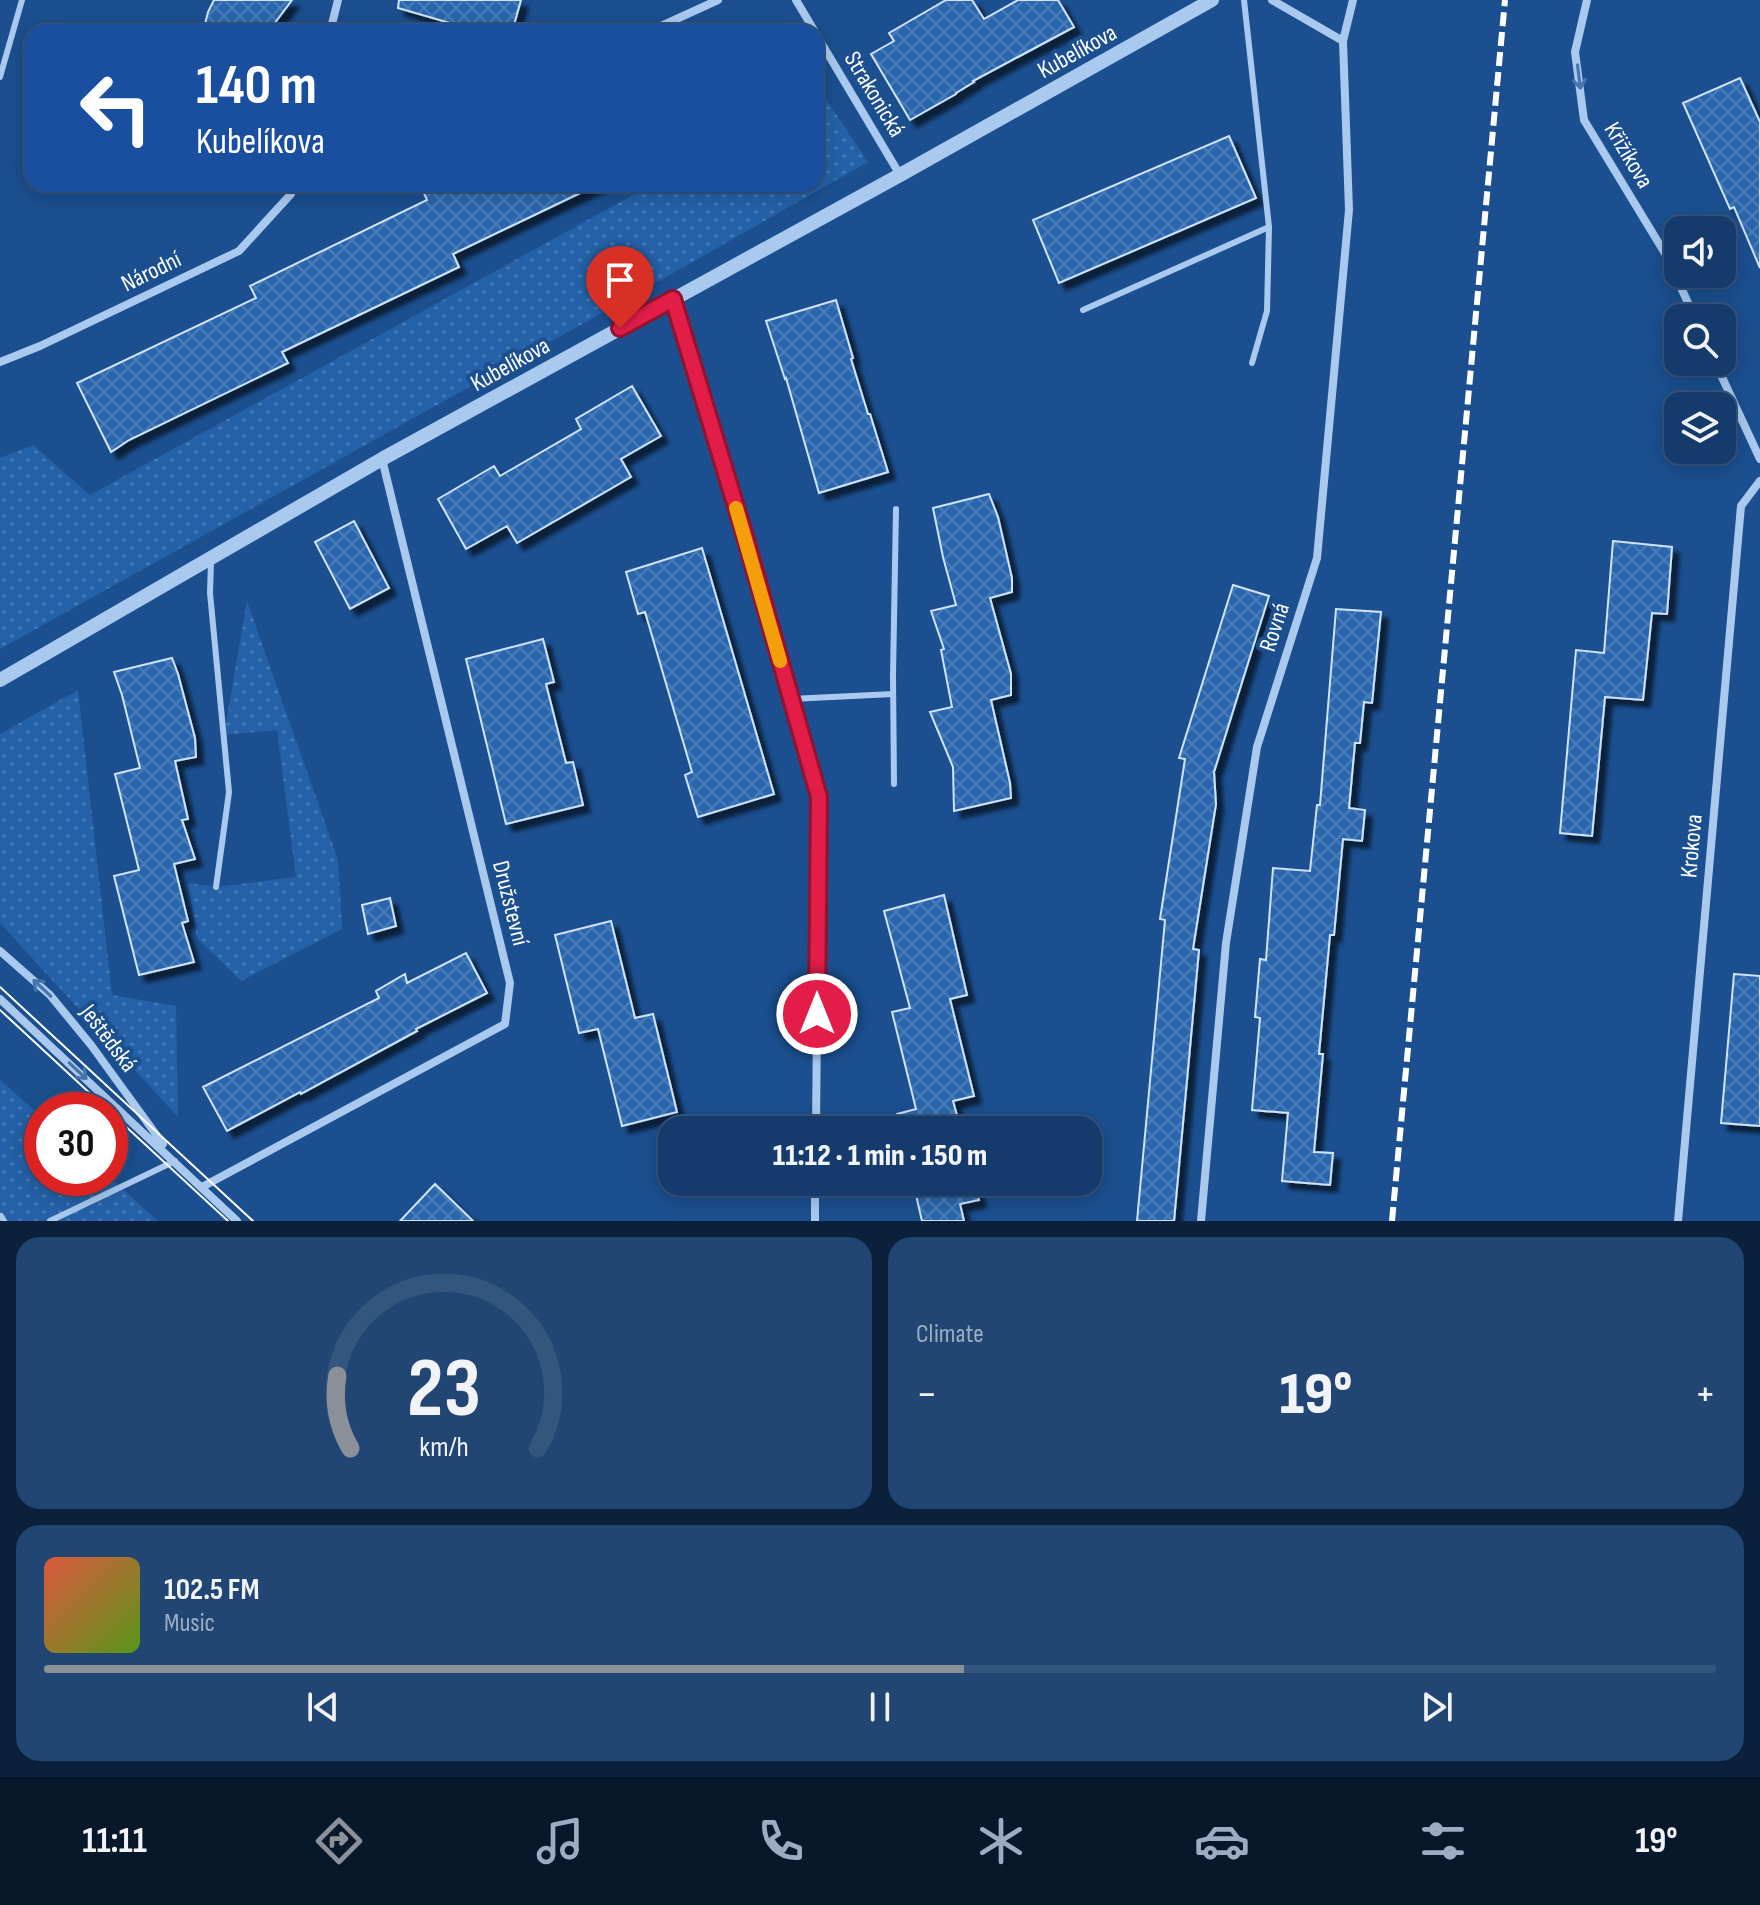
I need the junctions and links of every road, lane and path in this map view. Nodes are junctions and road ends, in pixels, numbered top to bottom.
1 (22, 0) edge
2 (338, 0) edge
3 (718, 0) edge
4 (796, 0) edge
5 (1212, 0) edge
6 (1244, 0) edge
7 (1272, 0) edge
8 (1353, 0) edge
9 (1587, 0) edge
10 (332, 24) edge
11 (666, 24) edge
12 (811, 24) edge
13 (1343, 41) junction
14 (824, 47) edge
15 (0, 77) edge
16 (900, 175) junction
17 (291, 192) edge
18 (1269, 227) junction
19 (673, 299) junction
20 (1689, 304) edge
21 (1083, 310) dead end
22 (0, 362) edge
23 (1252, 363) dead end
24 (1721, 376) edge
25 (382, 459) junction
26 (1760, 459) edge
27 (1760, 481) edge
28 (896, 509) dead end
29 (212, 557) junction
30 (0, 680) edge
31 (893, 694) junction
32 (791, 699) junction
33 (894, 784) dead end
34 (216, 887) dead end
35 (0, 951) edge
36 (0, 999) edge
37 (816, 1116) edge
38 (175, 1161) junction
39 (202, 1187) junction
40 (815, 1196) edge
41 (1679, 1218) edge
42 (50, 1221) edge
43 (237, 1221) edge
44 (815, 1221) edge
45 (1201, 1221) edge

1 - 15 lane
2 - 10 street
3 - 11 street
4 - 12 street, Strakonická
5 - 16 street, Kubelíkova
6 - 18 lane
7 - 13 street
8 - 13 street, Rovná
9 -> 20 street, Křižíkova
13 - 45 street, Rovná
14 - 16 street, Strakonická
16 - 19 street, Kubelíkova
17 - 22 street, Národní
18 - 21 lane
18 - 23 lane
19 - 25 street, Kubelíkova
19 - 32 street
24 - 26 street
25 - 29 street, Kubelíkova
25 - 39 street, Družstevní
27 - 41 street, Krokova
28 - 31 lane
29 - 30 street, Kubelíkova
29 - 34 lane
31 - 32 lane
31 - 33 lane
32 - 37 street
38 -> 35 street, Ještědská
36 -> 38 street, Ještědská
38 - 39 street, Ještědská
38 - 42 lane
39 - 43 street, Ještědská
40 - 44 street

